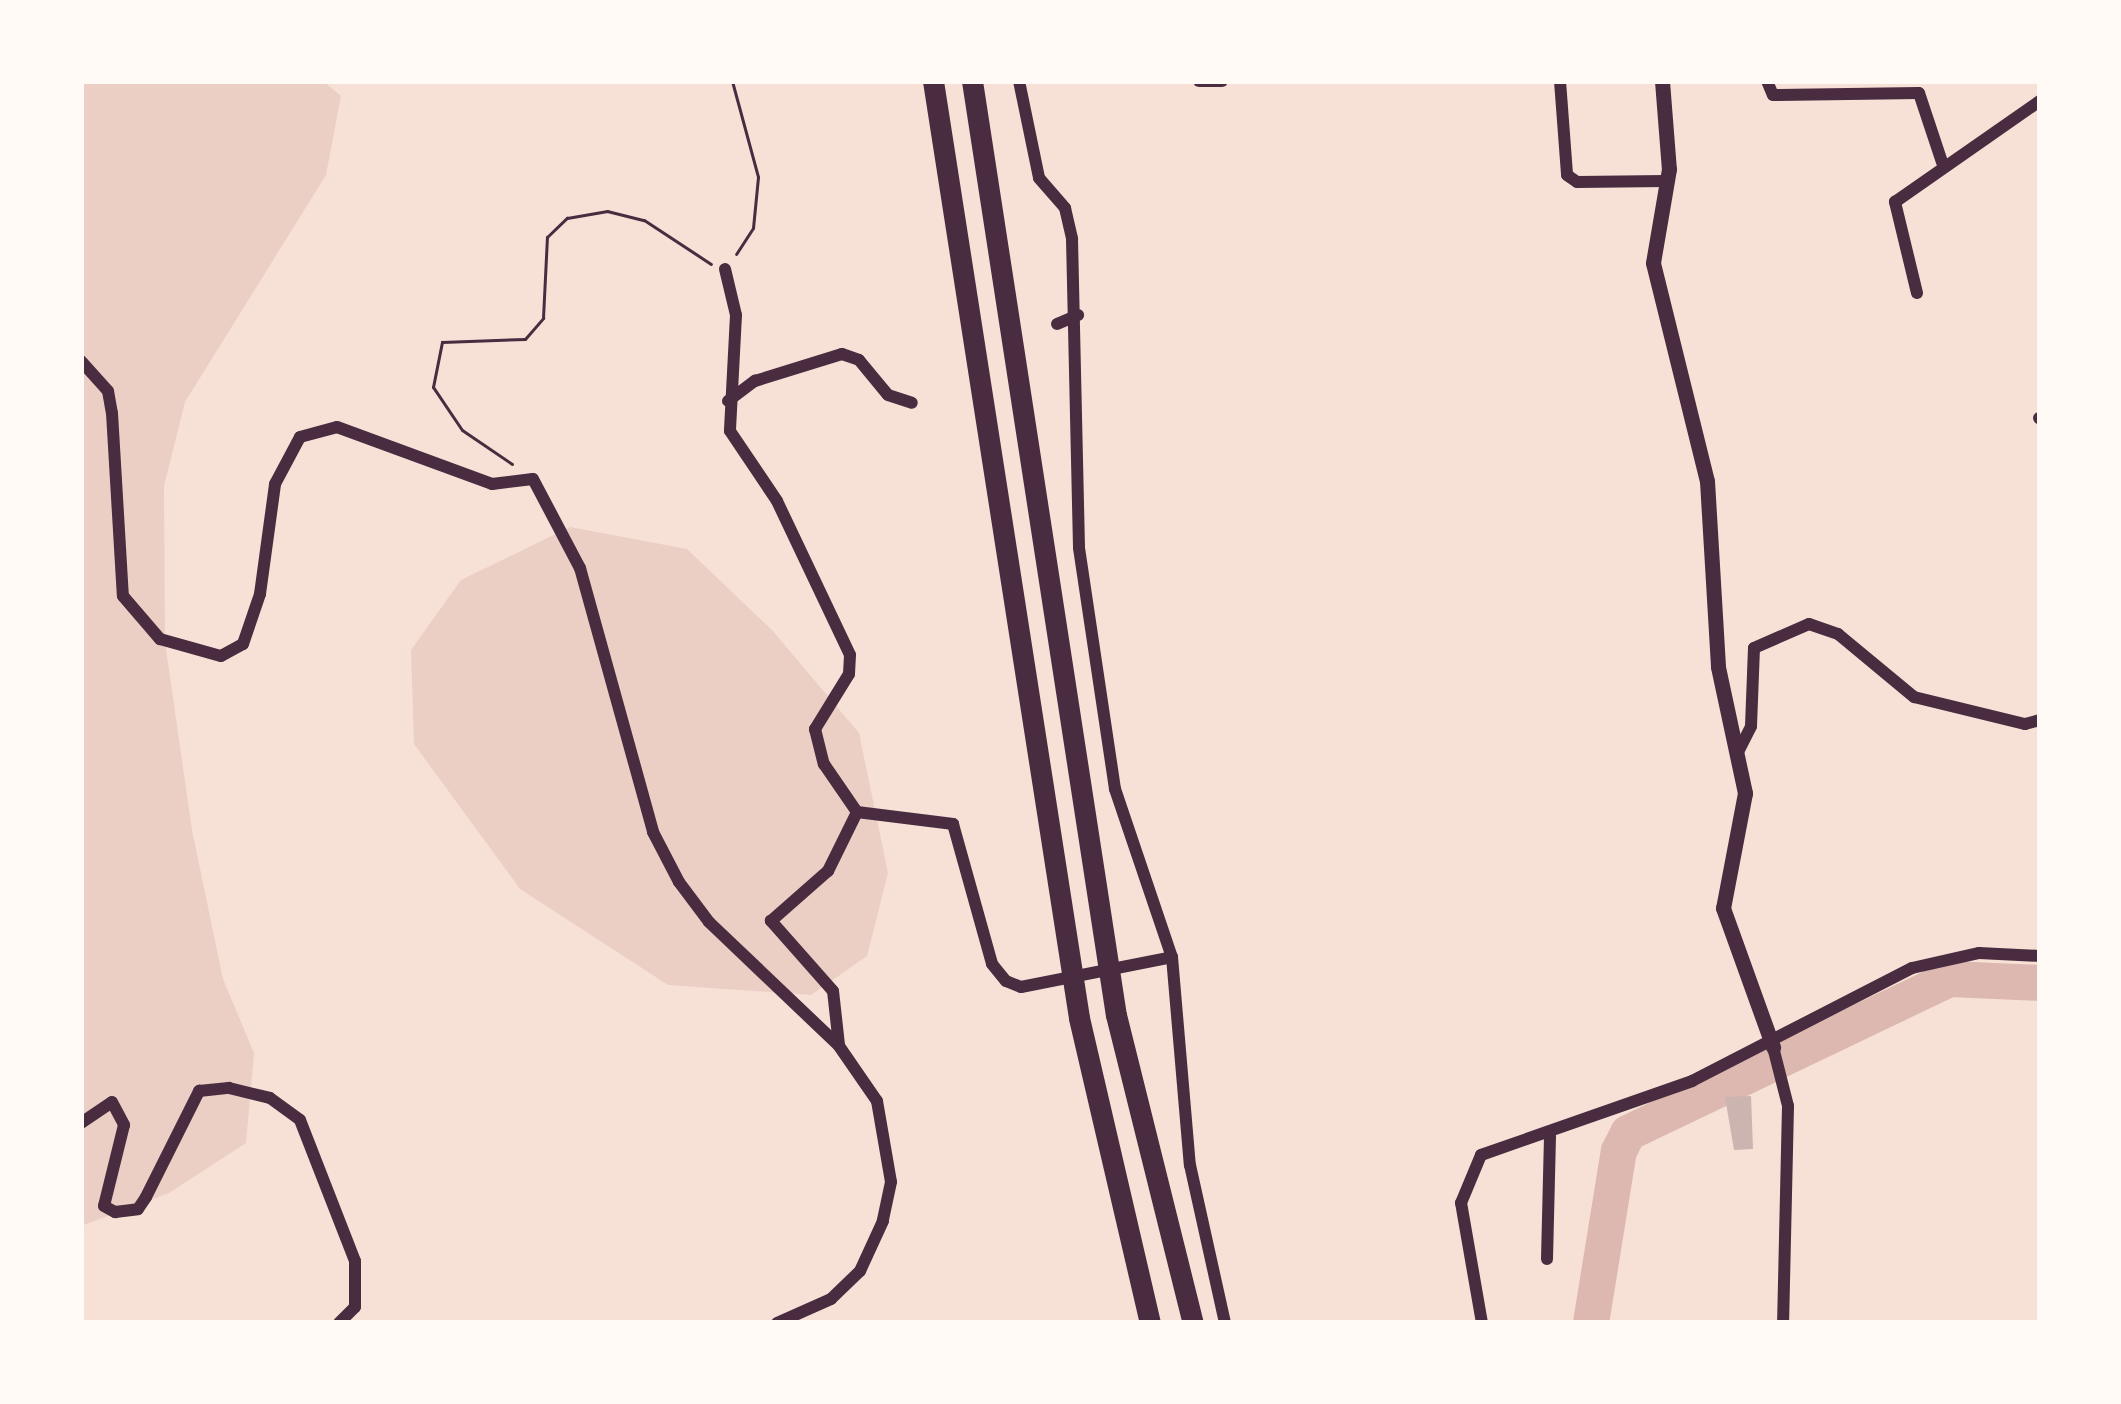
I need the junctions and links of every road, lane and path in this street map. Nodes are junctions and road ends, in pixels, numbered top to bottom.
1 (732, 81) edge
2 (933, 81) edge
3 (972, 81) edge
4 (1019, 81) edge
5 (1199, 81) edge
6 (1222, 81) edge
7 (1560, 81) edge
8 (1662, 81) edge
9 (1767, 81) edge
10 (2040, 101) edge
11 (1942, 162) junction
12 (1666, 182) junction
13 (725, 269) junction
14 (1917, 292) dead end
15 (1078, 315) junction
16 (1058, 324) dead end
17 (81, 361) edge
18 (728, 401) junction
19 (912, 403) dead end
20 (533, 479) junction
21 (2040, 720) edge
22 (1737, 754) junction
23 (857, 812) junction
24 (2040, 956) edge
25 (1172, 957) junction
26 (1772, 1044) junction
27 (839, 1046) junction
28 (81, 1123) edge
29 (1550, 1136) junction
30 (1547, 1259) dead end
31 (339, 1323) edge
32 (777, 1323) edge
33 (1150, 1323) edge
34 (1193, 1323) edge
35 (1225, 1323) edge
36 (1482, 1323) edge
37 (1783, 1323) edge

1 - 13 path
2 - 33 highway
3 - 34 highway
4 - 15 street
5 - 6 street
7 - 12 street
8 - 12 street
9 - 11 street
10 - 11 street
11 - 14 street
12 - 22 street
13 - 18 street
13 - 20 path
15 - 16 street
15 - 25 street
17 - 20 street
18 - 19 street
18 - 23 street
20 - 27 street
21 - 22 street
22 - 26 street
23 - 25 street
23 - 27 street
24 - 26 street
25 - 35 street
26 - 29 street
26 - 37 street
27 - 32 street
28 - 31 street
29 - 30 street
29 - 36 street

